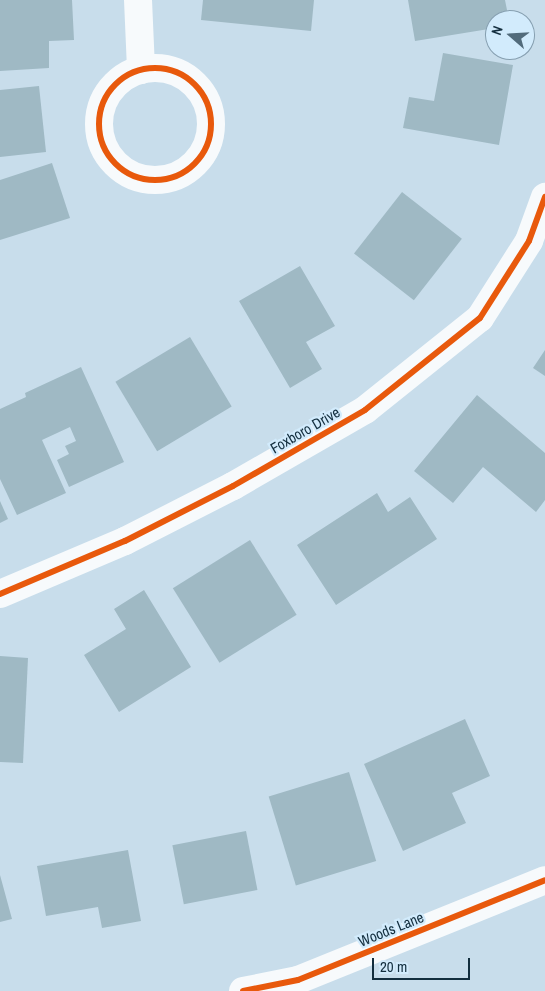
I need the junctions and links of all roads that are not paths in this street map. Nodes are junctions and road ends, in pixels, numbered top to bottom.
1 (138, 0) edge
2 (140, 70) junction
3 (545, 197) edge
4 (0, 594) edge
5 (545, 880) edge
6 (243, 991) edge

1 - 2 street
2 - 2 street
3 - 4 street, Foxboro Drive
5 - 6 street, Woods Lane

